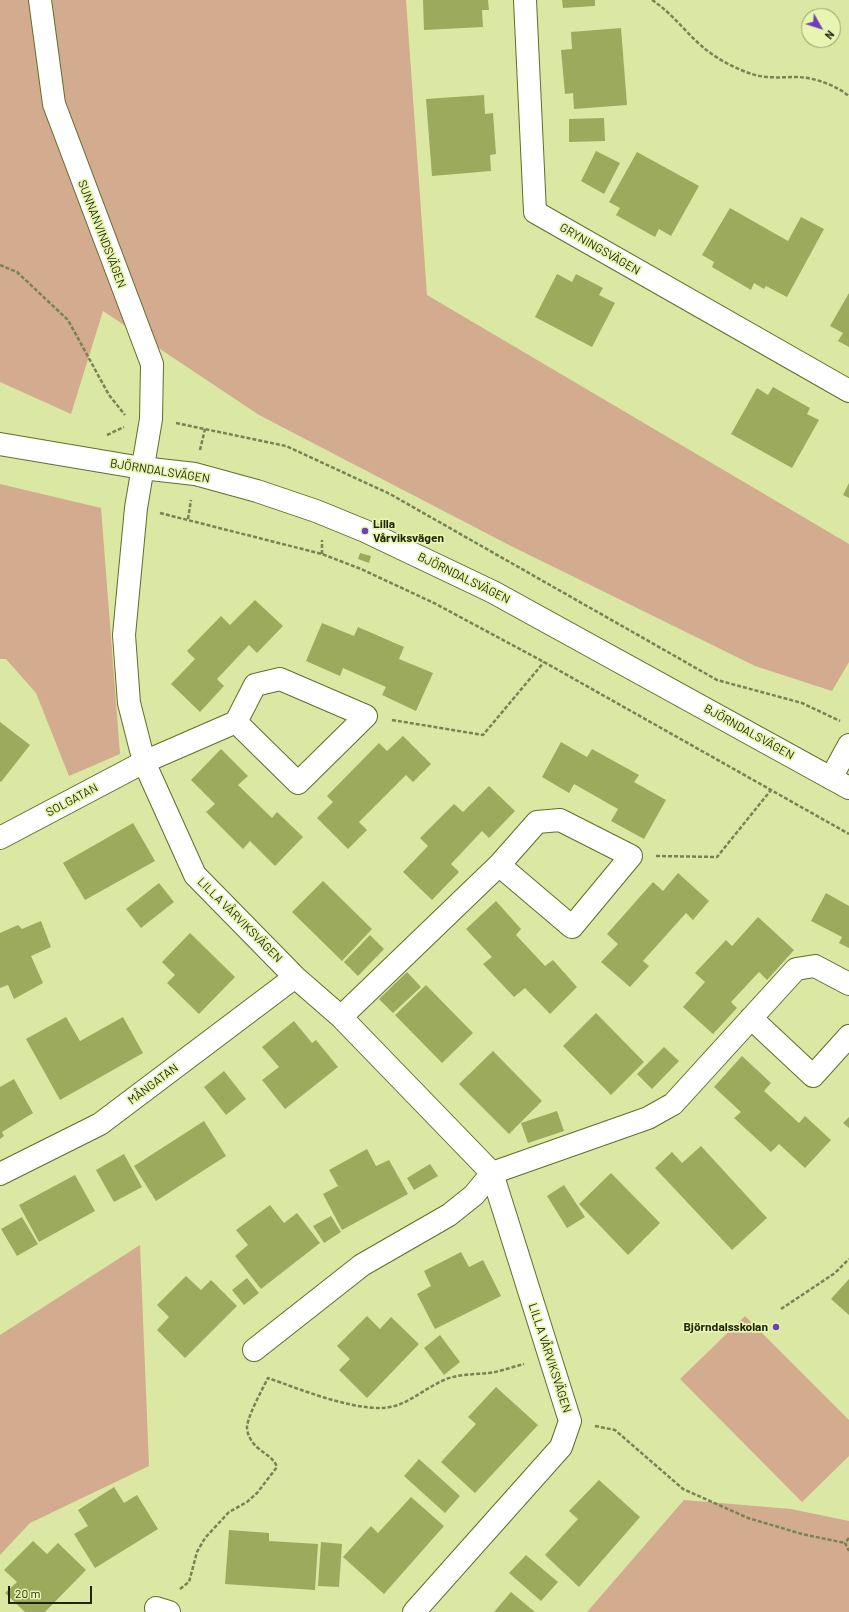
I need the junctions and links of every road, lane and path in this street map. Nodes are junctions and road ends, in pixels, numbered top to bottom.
1 (40, 0) edge
2 (524, 0) edge
3 (652, 0) edge
4 (849, 96) edge
5 (0, 265) edge
6 (849, 391) edge
7 (150, 419) junction
8 (0, 444) edge
9 (142, 468) junction
10 (136, 508) junction
11 (322, 538) dead end
12 (322, 554) junction
13 (544, 662) junction
14 (366, 716) junction
15 (236, 722) junction
16 (842, 722) dead end
17 (849, 745) edge
18 (144, 762) junction
19 (840, 783) edge
20 (771, 790) junction
21 (849, 834) edge
22 (0, 838) edge
23 (631, 856) junction
24 (499, 865) junction
25 (295, 977) junction
26 (849, 984) edge
27 (341, 1017) junction
28 (751, 1018) junction
29 (849, 1036) edge
30 (492, 1173) junction
31 (0, 1174) edge
32 (849, 1259) edge
33 (781, 1309) dead end
34 (254, 1350) dead end
35 (550, 1357) junction
36 (570, 1421) junction
37 (849, 1538) edge
38 (844, 1543) junction
39 (849, 1551) edge
40 (162, 1610) edge
41 (414, 1612) edge

1 - 7 street, SUNNANVINDSVÄGEN
2 - 6 street, GRYNINGSVÄGEN
3 - 4 path
5 - 7 path
7 - 9 street, SUNNANVINDSVÄGEN
7 - 16 path
8 - 9 street, BJÖRNDALSVÄGEN
9 - 10 street, LILLA VÅRVIKSVÄGEN
9 - 19 street, BJÖRNDALSVÄGEN
10 - 12 path
10 - 18 street, LILLA VÅRVIKSVÄGEN
11 - 12 path
12 - 13 path
13 - 14 path
13 - 20 path
14 - 15 street
14 - 15 street
15 - 18 street
17 - 19 street
18 - 22 street, SOLGATAN
18 - 25 street, LILLA VÅRVIKSVÄGEN
20 - 21 path
20 - 23 path
23 - 24 street
23 - 24 street
24 - 27 street
25 - 27 street, LILLA VÅRVIKSVÄGEN
25 - 31 street, MÅNGATAN
26 - 28 street
27 - 30 street, LILLA VÅRVIKSVÄGEN
28 - 29 street
28 - 30 street
30 - 34 street
30 - 35 street, LILLA VÅRVIKSVÄGEN
32 - 33 path
35 - 36 street, LILLA VÅRVIKSVÄGEN
35 - 40 path
36 - 38 path
36 - 41 street, LILLA VÅRVIKSVÄGEN
37 - 38 path
38 - 39 path

